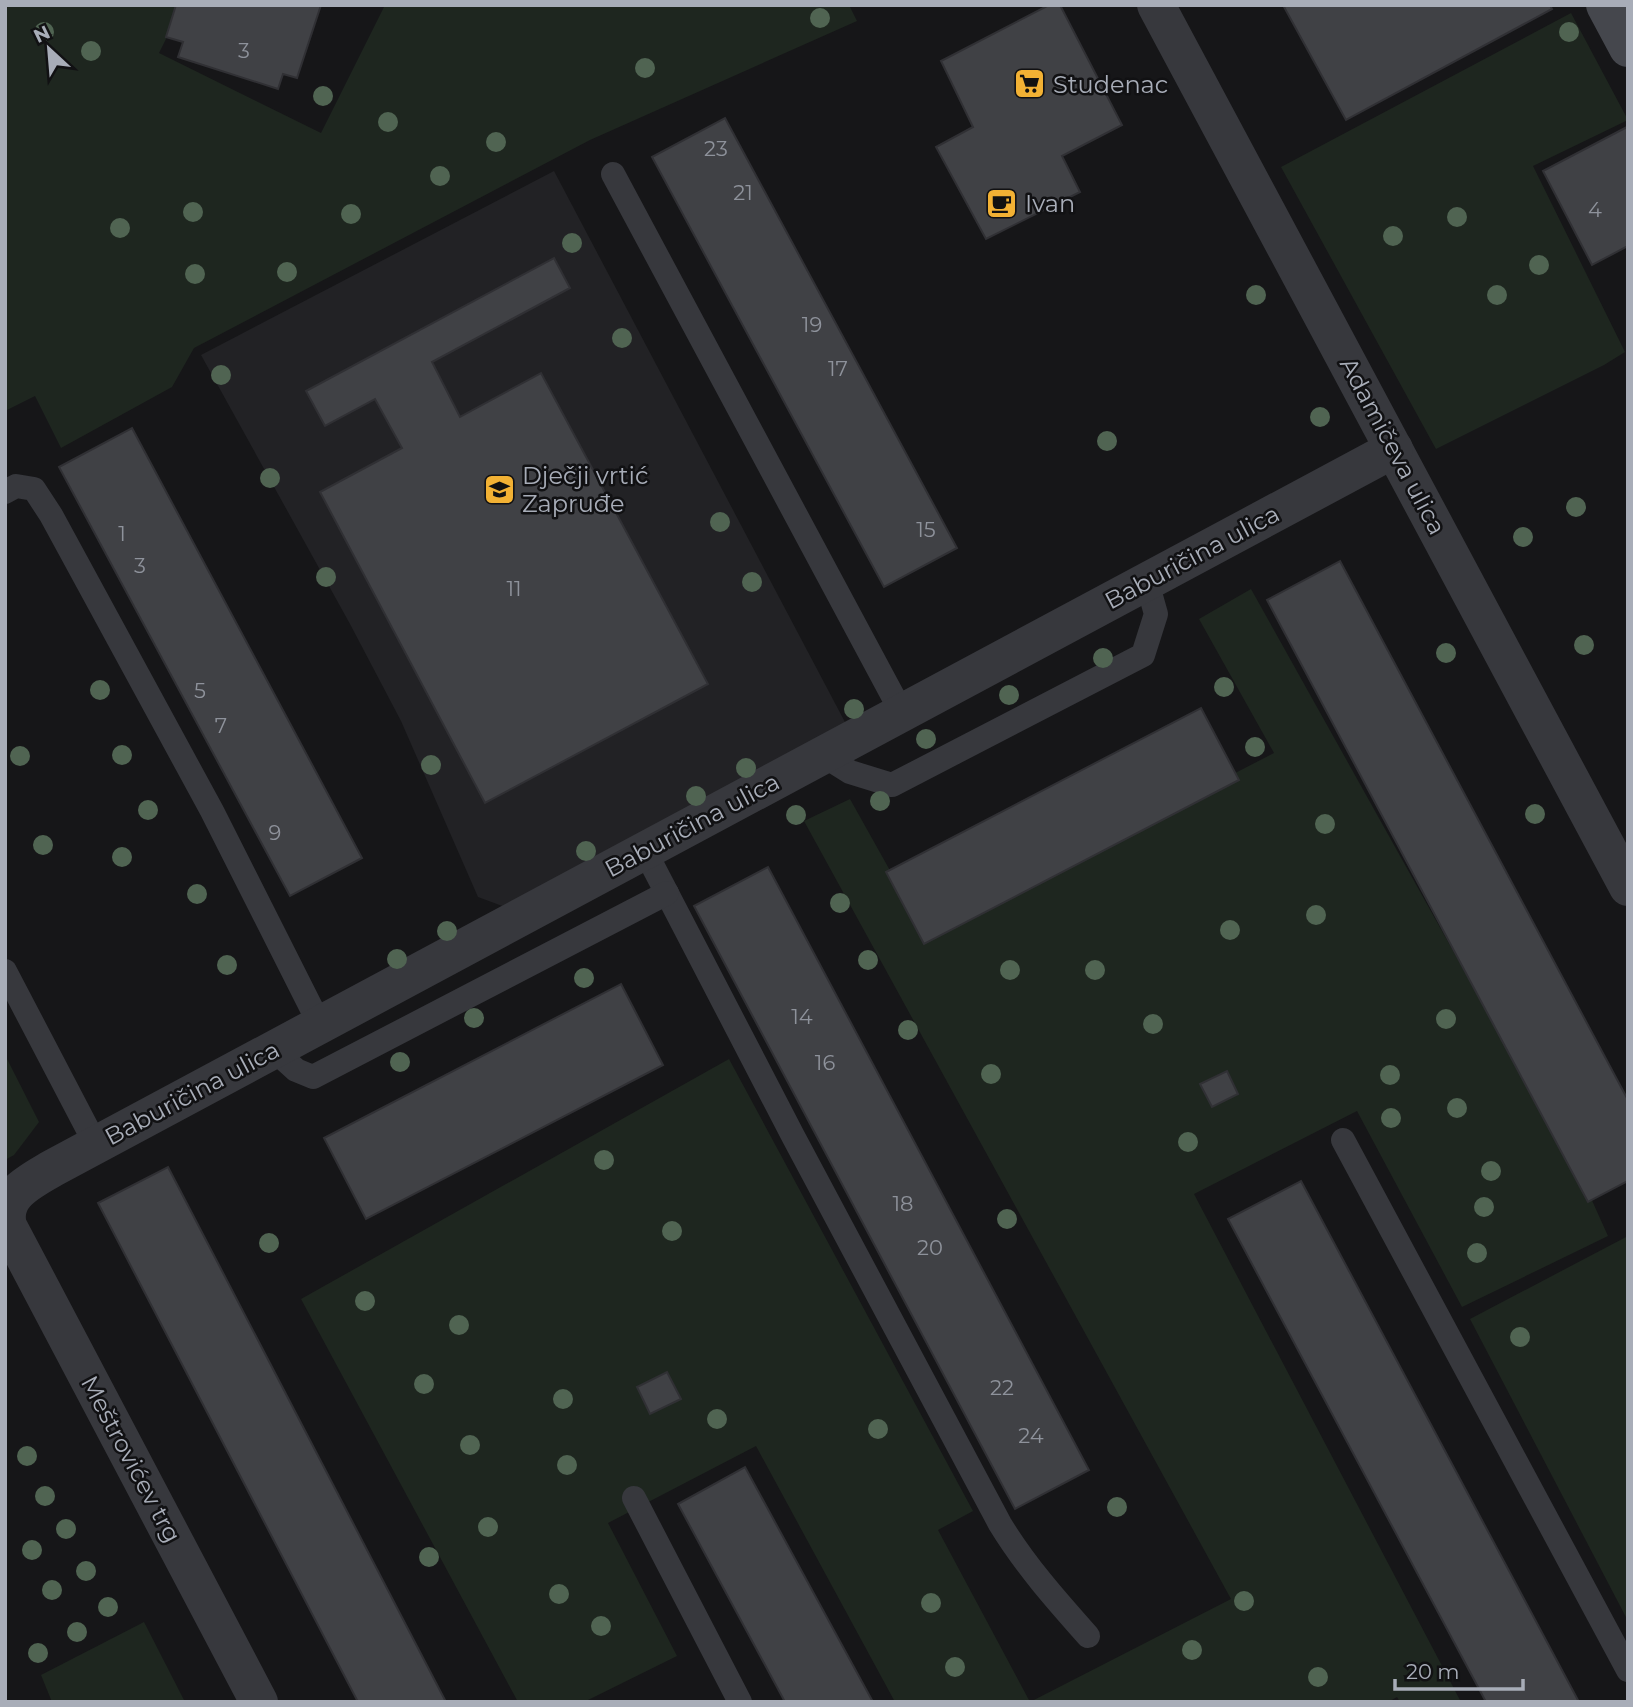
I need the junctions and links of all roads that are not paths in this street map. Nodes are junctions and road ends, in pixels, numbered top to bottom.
1 (1156, 5) edge
2 (1605, 5) edge
3 (1628, 48) edge
4 (613, 174) dead end
5 (1394, 449) junction
6 (5, 492) edge
7 (1147, 582) junction
8 (902, 713) junction
9 (823, 755) junction
10 (645, 851) junction
11 (1628, 887) edge
12 (667, 893) junction
13 (5, 971) edge
14 (320, 1025) junction
15 (274, 1049) junction
16 (1343, 1140) dead end
17 (96, 1145) junction
18 (5, 1216) edge
19 (634, 1498) dead end
20 (1088, 1636) dead end
21 (1628, 1670) edge
22 (259, 1702) edge
23 (740, 1702) edge

1 - 5 street, Adamičeva ulica
2 - 3 main road
4 - 8 lane
5 - 7 street, Baburičina ulica
5 - 11 street, Adamičeva ulica
6 - 14 lane
7 - 8 street, Baburičina ulica
7 - 9 lane
8 - 9 street, Baburičina ulica
9 - 10 street, Baburičina ulica
10 - 12 lane
10 - 14 street, Baburičina ulica
12 - 15 lane
12 - 20 lane
13 - 17 lane
14 - 15 street, Baburičina ulica
15 - 17 street, Baburičina ulica
16 - 21 lane
17 - 18 street, Baburičina ulica
18 - 22 street, Meštrovićev trg
19 - 23 lane

